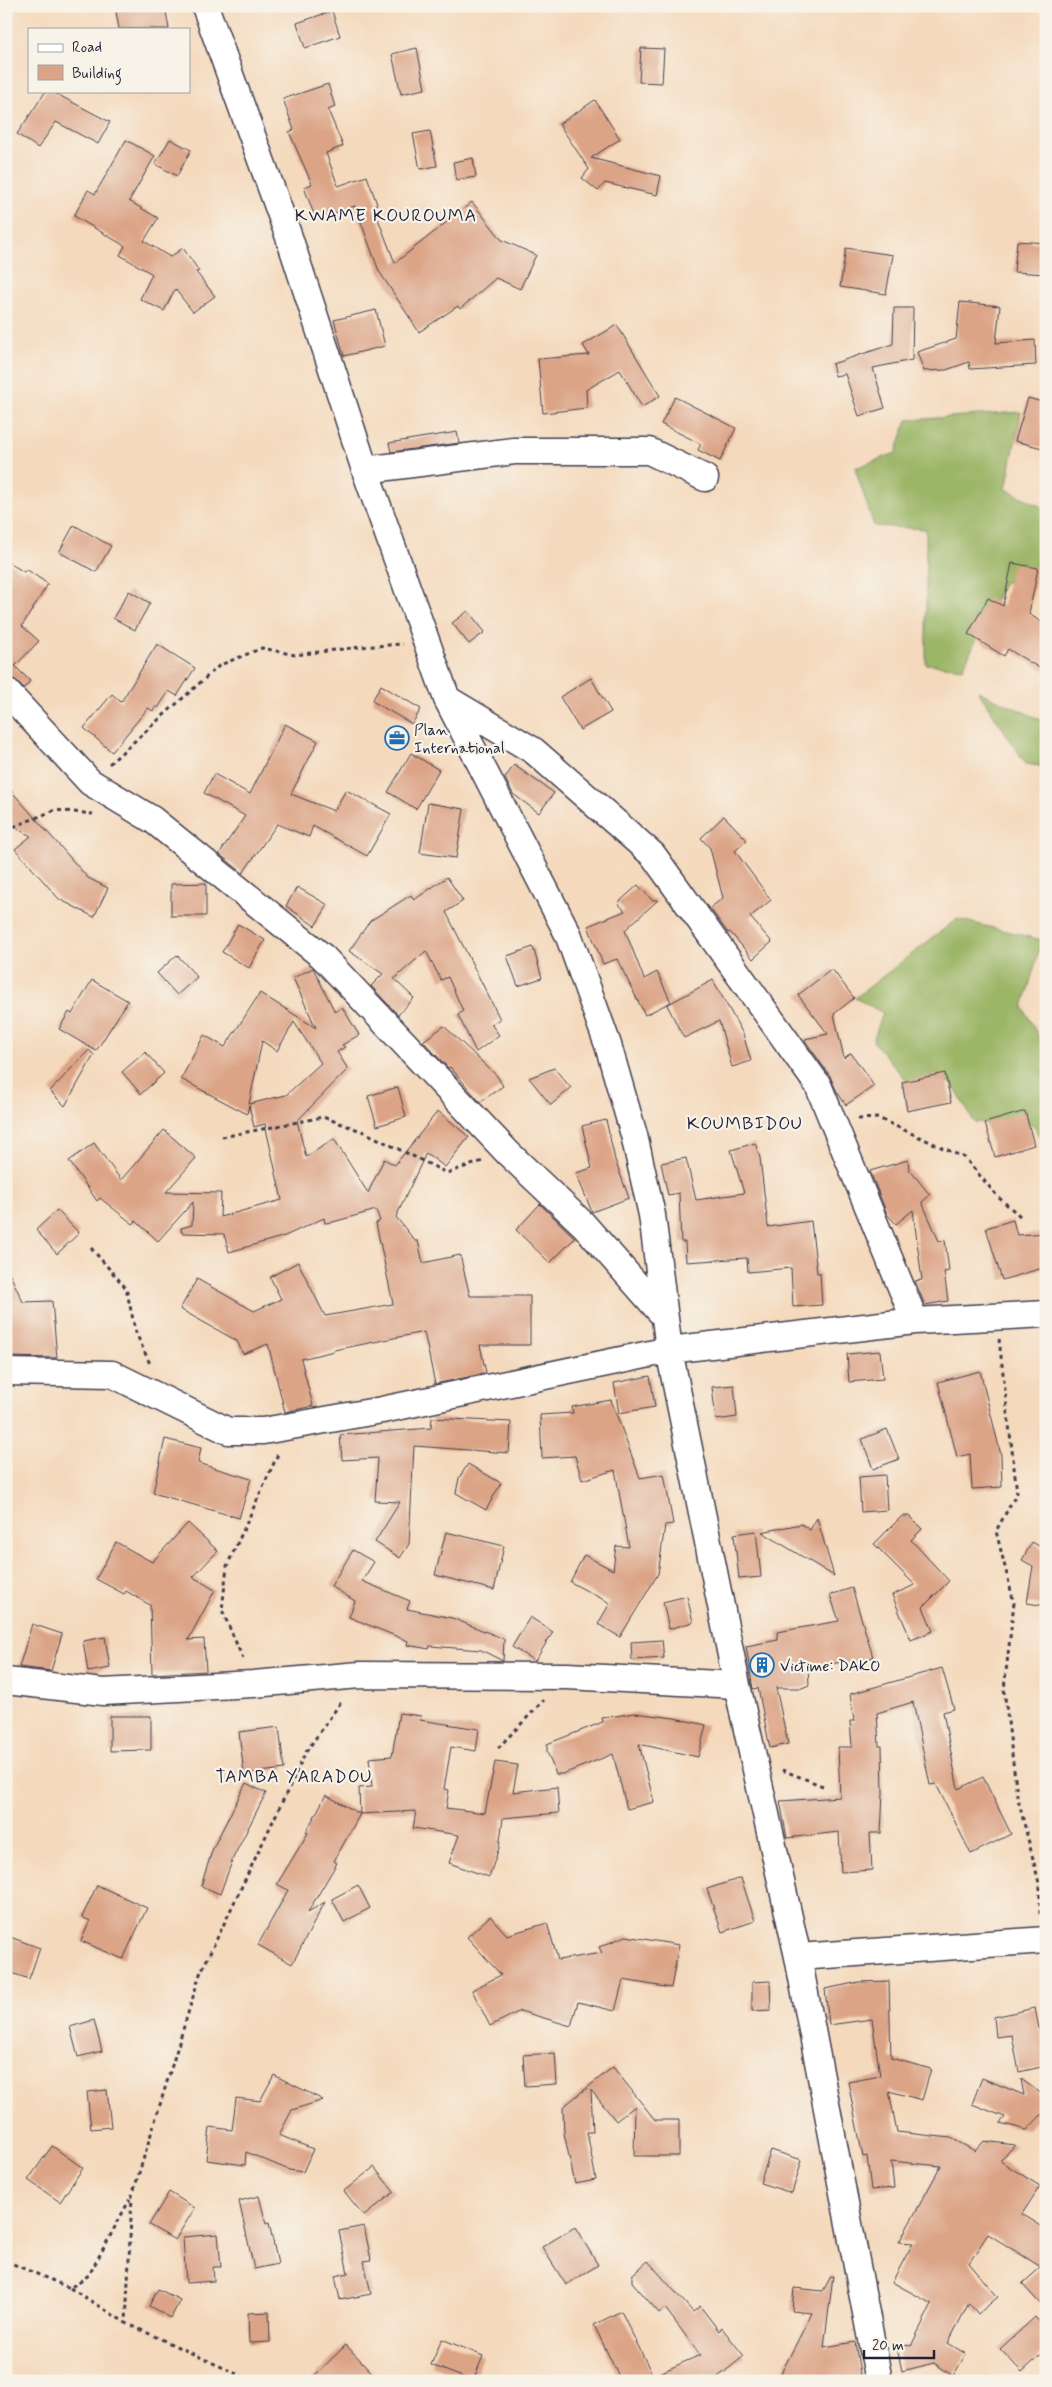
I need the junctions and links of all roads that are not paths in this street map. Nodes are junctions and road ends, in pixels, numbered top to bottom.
1 (205, 6) edge
2 (366, 470) junction
3 (705, 478) dead end
4 (6, 691) edge
5 (447, 699) junction
6 (1046, 1314) edge
7 (664, 1316) junction
8 (915, 1321) junction
9 (669, 1350) junction
10 (6, 1372) edge
11 (6, 1681) edge
12 (736, 1685) junction
13 (1043, 1941) edge
14 (798, 1957) junction
15 (879, 2381) edge

1 - 2 street
2 - 3 street
2 - 5 street
4 - 7 street
5 - 7 street
5 - 8 street
6 - 8 street
7 - 9 street
8 - 9 street
9 - 10 street
9 - 12 street
11 - 12 street
12 - 14 street
13 - 14 street
14 - 15 street

